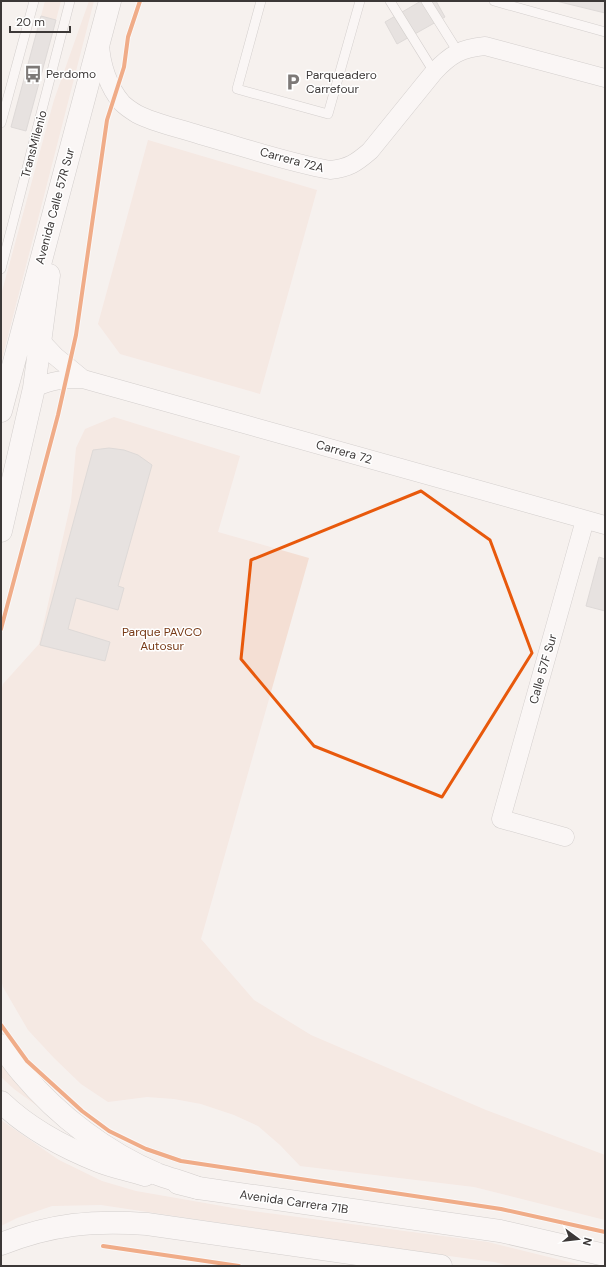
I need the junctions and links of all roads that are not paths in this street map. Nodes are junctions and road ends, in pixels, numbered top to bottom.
1 (34, 1) edge
2 (72, 1) edge
3 (110, 1) edge
4 (261, 1) edge
5 (360, 1) edge
6 (390, 1) edge
7 (426, 1) edge
8 (494, 1) edge
9 (605, 32) edge
10 (100, 38) junction
11 (458, 52) junction
12 (434, 72) junction
13 (605, 78) edge
14 (1, 123) edge
15 (61, 184) junction
16 (1, 269) edge
17 (40, 340) junction
18 (83, 379) junction
19 (34, 388) junction
20 (1, 411) edge
21 (585, 520) junction
22 (605, 525) edge
23 (1, 531) edge
24 (565, 837) dead end
25 (1, 1045) edge
26 (1, 1102) edge
27 (198, 1188) junction
28 (1, 1244) edge
29 (605, 1255) edge
30 (441, 1266) edge

1 - 14 lane
2 - 16 lane, TransMilenio
3 - 10 main road, Avenida Calle 57R Sur
4 - 5 lane
6 - 12 lane
7 - 11 lane
8 - 9 lane
10 - 12 street, Carrera 72A
10 - 15 main road, Avenida Calle 57R Sur
11 - 12 street, Carrera 72A
11 - 13 street, Carrera 72A
15 - 17 main road
15 - 20 main road, Avenida Calle 57R Sur
17 - 18 street, Carrera 72
17 - 19 main road
18 - 19 street, Carrera 72
18 - 21 street, Carrera 72
19 - 23 main road
21 - 22 street, Carrera 72
21 - 24 street, Calle 57F Sur
25 - 27 main road
26 - 27 main road, Avenida Carrera 71B
27 - 29 main road, Avenida Carrera 71B
28 - 30 main road

